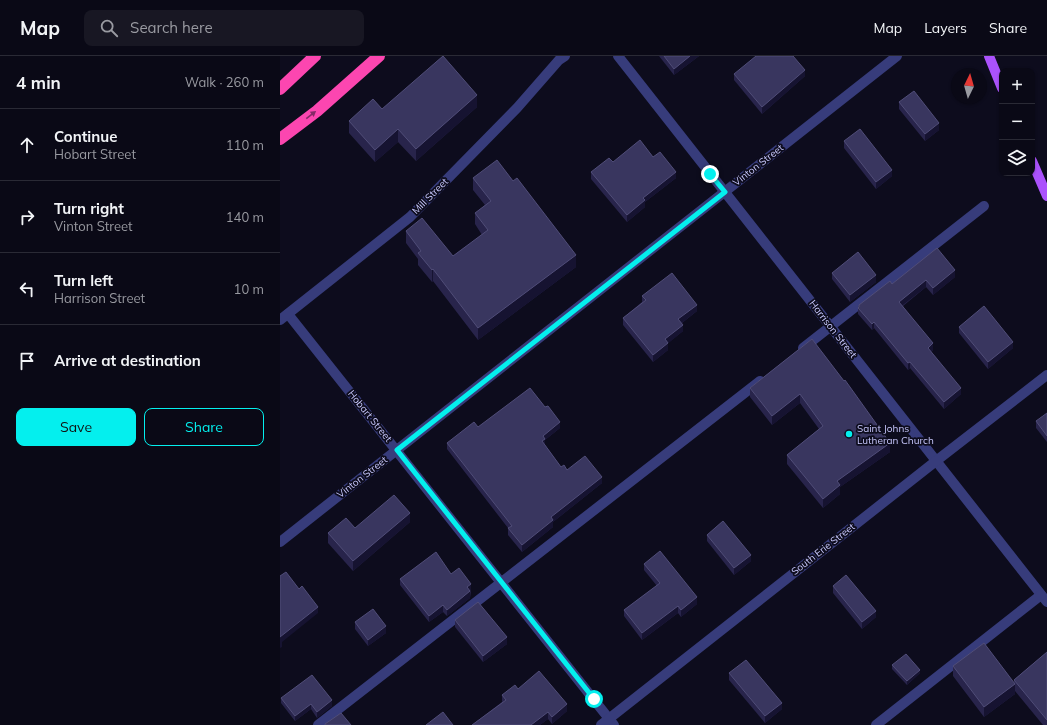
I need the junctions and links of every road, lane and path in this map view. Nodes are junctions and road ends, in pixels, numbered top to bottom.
1 (315, 56) edge
2 (379, 56) edge
3 (565, 56) edge
4 (618, 56) edge
5 (897, 56) edge
6 (989, 56) edge
7 (999, 81) edge
8 (280, 89) edge
9 (280, 140) edge
10 (1035, 168) edge
11 (725, 192) junction
12 (1047, 196) edge
13 (984, 206) dead end
14 (284, 317) edge
15 (830, 326) junction
16 (794, 354) edge
17 (769, 374) edge
18 (1047, 375) edge
19 (397, 450) junction
20 (936, 461) junction
21 (280, 542) edge
22 (502, 582) junction
23 (1044, 599) edge
24 (612, 722) edge
25 (318, 725) edge
26 (600, 725) edge
27 (876, 725) edge

1 - 8 highway
9 -> 2 highway
3 - 14 street, Mill Street
4 - 11 street, Harrison Street
5 - 11 street, Vinton Street
6 - 7 main road
10 - 12 main road
11 - 15 street, Harrison Street
11 - 19 street, Vinton Street
13 - 15 street
14 - 19 street, Hobart Street
15 - 16 street
15 - 20 street, Harrison Street
17 - 22 street
18 - 20 street, South Erie Street
19 - 21 street, Vinton Street
19 - 22 street, Hobart Street
20 - 23 street, Harrison Street
20 - 24 street, South Erie Street
22 - 24 street, Hobart Street
22 - 25 street
23 - 27 street
24 - 26 street, South Erie Street

